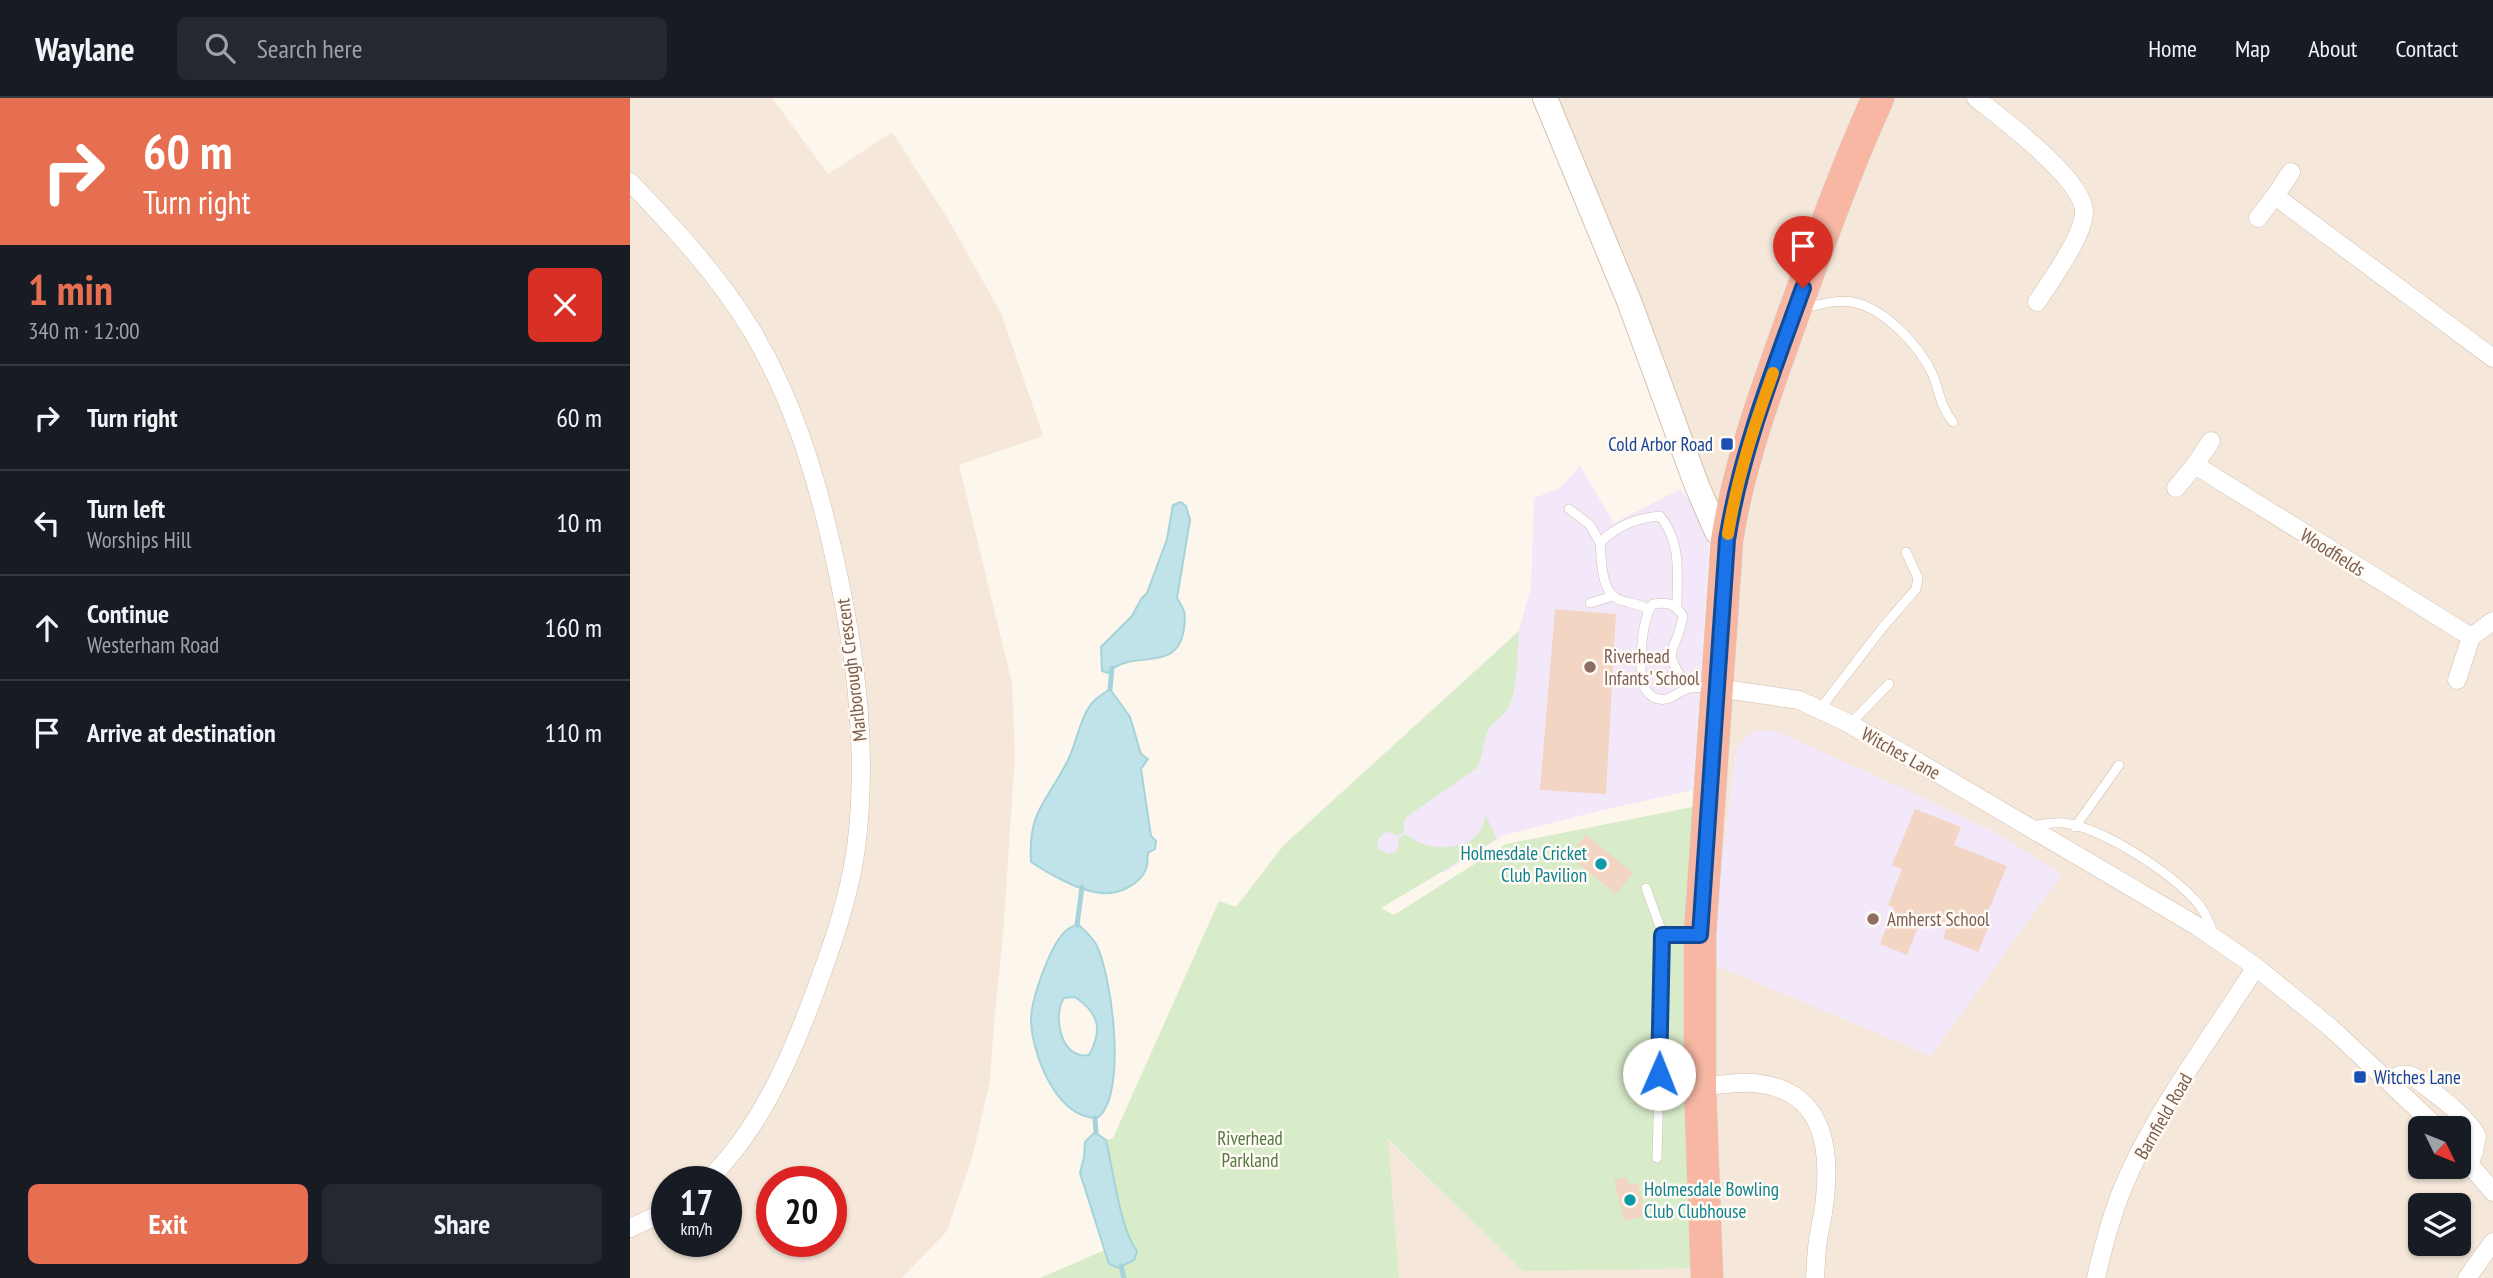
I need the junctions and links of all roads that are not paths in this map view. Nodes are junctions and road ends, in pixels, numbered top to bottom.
1 (1545, 98) edge
2 (1878, 98) edge
3 (1976, 98) edge
4 (2291, 172) dead end
5 (630, 182) edge
6 (2275, 196) junction
7 (2258, 218) dead end
8 (2037, 302) dead end
9 (1795, 310) junction
10 (2493, 358) edge
11 (1953, 422) dead end
12 (2211, 441) dead end
13 (2195, 465) junction
14 (2176, 488) dead end
15 (1569, 509) dead end
16 (1727, 540) junction
17 (1600, 543) junction
18 (1906, 552) dead end
19 (1613, 596) junction
20 (1590, 603) dead end
21 (1677, 606) junction
22 (1648, 609) junction
23 (2493, 621) edge
24 (2471, 637) junction
25 (2457, 680) dead end
26 (1889, 684) dead end
27 (1703, 688) junction
28 (1820, 709) junction
29 (1850, 724) junction
30 (2119, 765) dead end
31 (2028, 827) junction
32 (2075, 827) junction
33 (1646, 888) dead end
34 (1662, 935) junction
35 (1700, 935) junction
36 (2215, 938) junction
37 (2256, 967) junction
38 (2390, 1082) junction
39 (1700, 1087) junction
40 (2425, 1116) edge
41 (2461, 1116) edge
42 (2471, 1125) edge
43 (2471, 1154) edge
44 (1657, 1158) dead end
45 (720, 1166) edge
46 (2471, 1166) edge
47 (2493, 1192) edge
48 (651, 1218) edge
49 (630, 1228) edge
50 (2493, 1242) edge
51 (1707, 1278) edge
52 (1815, 1278) edge
53 (2096, 1278) edge
54 (2467, 1278) edge

1 - 16 main road
2 - 9 highway
3 - 8 street
4 - 6 street
5 - 45 street, Marlborough Crescent
6 - 7 street
6 - 10 street
9 - 11 lane
9 - 16 highway
12 - 13 street
13 - 14 street
13 - 24 street, Woodfields
15 - 17 lane
16 - 27 highway
17 - 19 lane
17 - 21 lane
18 - 28 lane
19 - 20 lane
19 - 22 lane
21 - 22 lane
21 - 27 lane
22 - 27 lane
23 - 24 street
24 - 25 street
26 - 29 lane
27 - 28 street, Witches Lane
27 - 35 highway
28 - 29 street, Witches Lane
29 - 31 street, Witches Lane
30 - 32 lane
31 - 32 lane
31 - 36 street, Witches Lane
32 - 36 lane
33 - 34 lane
34 - 35 lane
34 - 44 lane
35 - 39 highway
36 - 37 street, Witches Lane
37 - 38 street, Witches Lane
37 - 53 street, Barnfield Road
38 - 40 street, Witches Lane
38 - 41 street
39 - 51 highway
39 - 52 street
42 - 43 street
46 - 47 street
48 - 49 street
50 - 54 street

